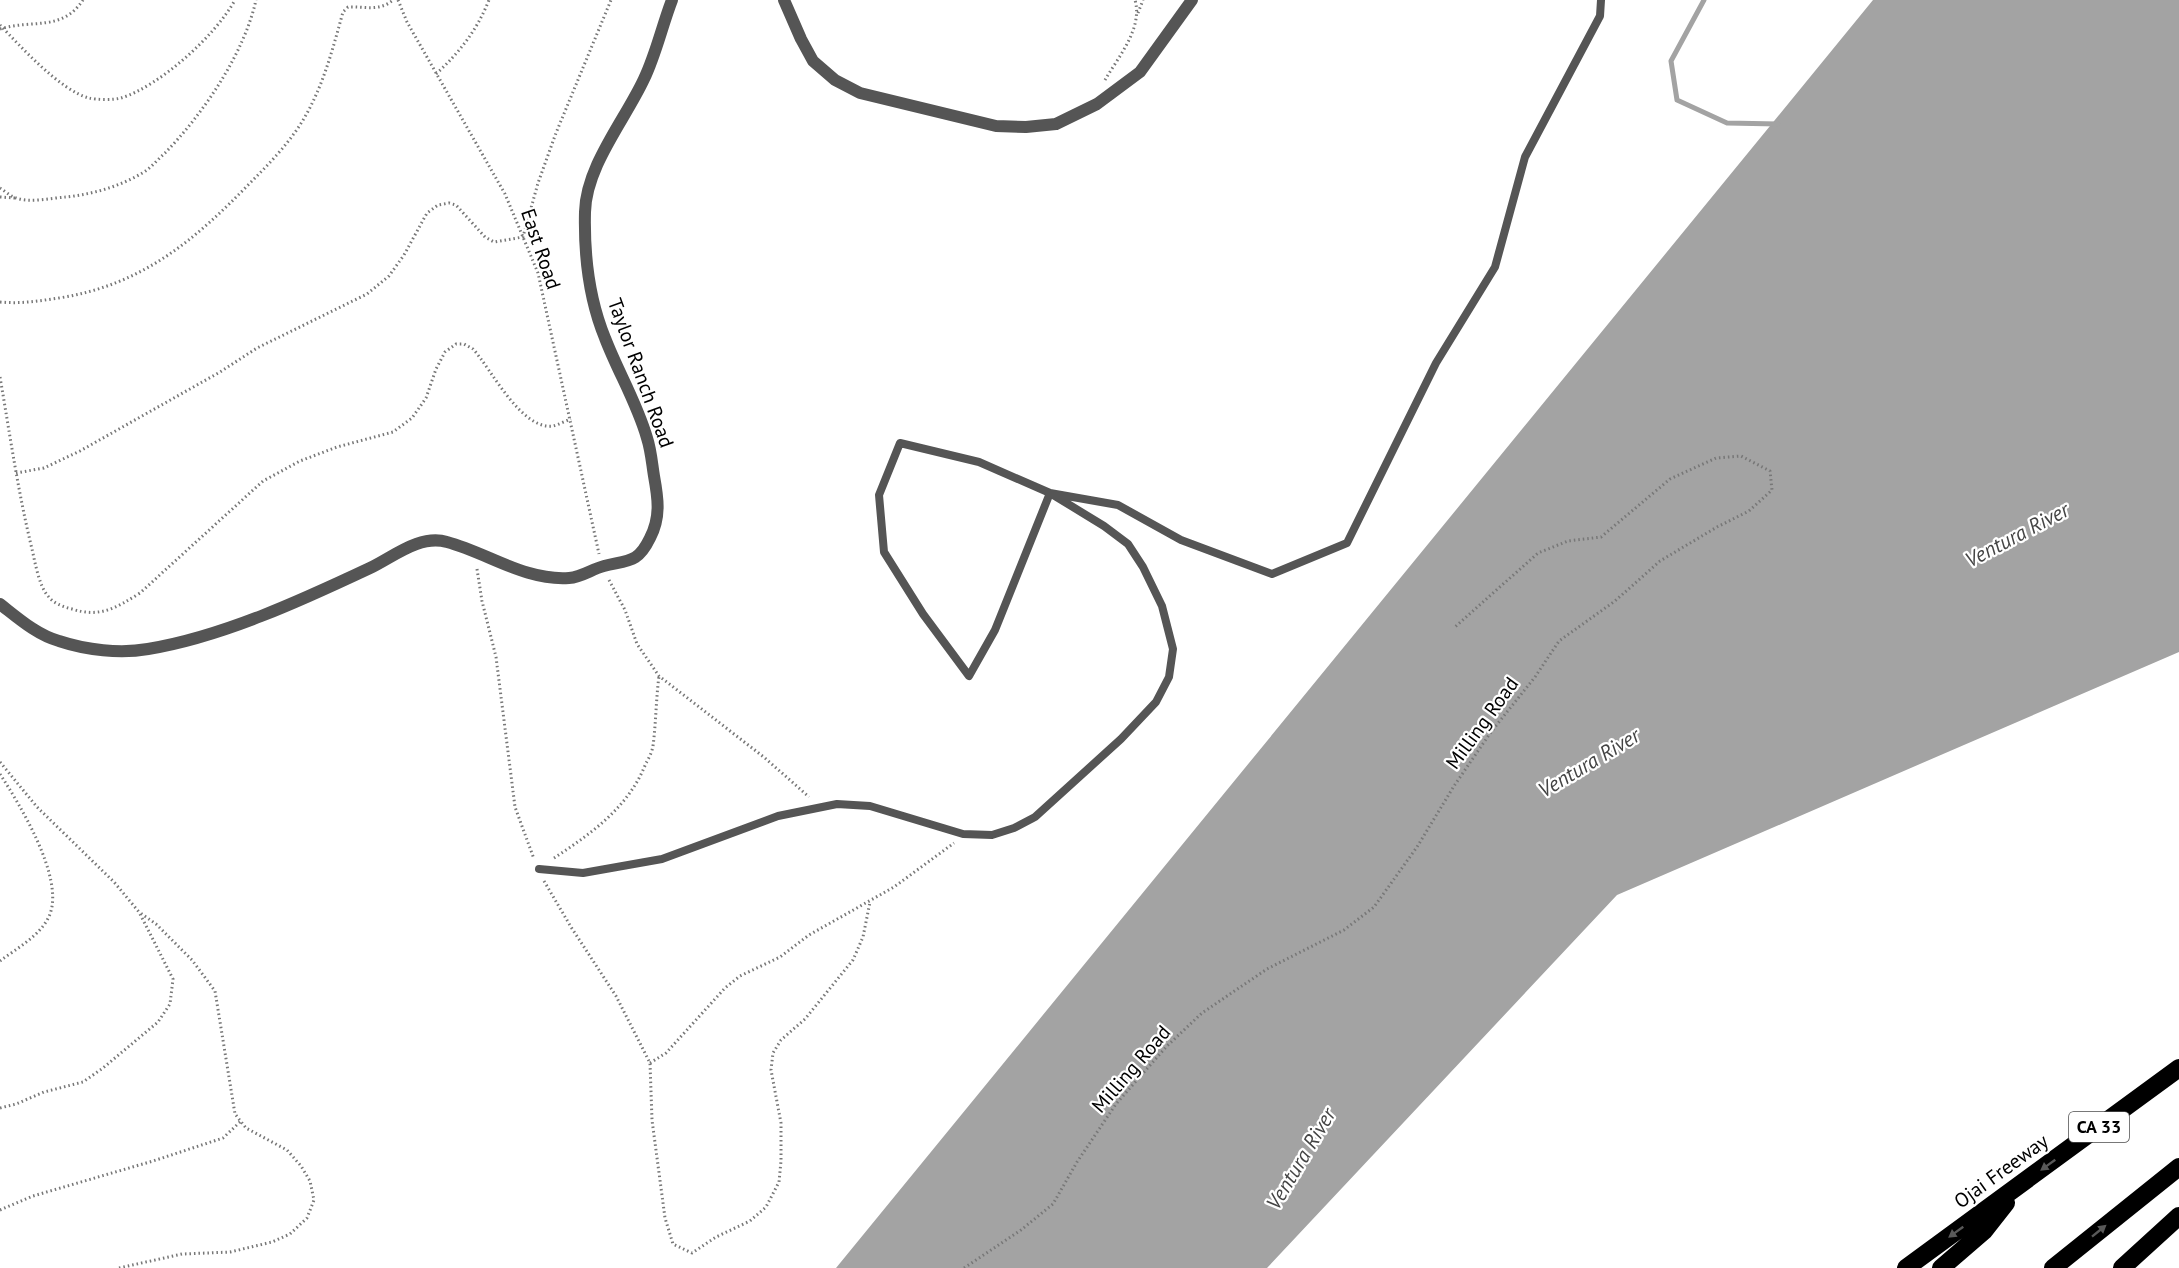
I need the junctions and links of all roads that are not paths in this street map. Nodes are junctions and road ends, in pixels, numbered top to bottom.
1 (672, 0) edge
2 (784, 0) edge
3 (1192, 0) edge
4 (1601, 0) edge
5 (1050, 493) junction
6 (0, 604) edge
7 (539, 869) road end
8 (2179, 1068) edge
9 (2179, 1167) edge
10 (2020, 1185) junction
11 (2179, 1216) edge
12 (1906, 1268) edge
13 (1941, 1268) edge
14 (2053, 1268) edge
15 (2122, 1268) edge

1 - 6 street, Taylor Ranch Road
2 - 3 street
4 - 5 lane
5 - 5 lane
5 - 7 lane
8 -> 10 highway, Ojai Freeway / CA 33
14 -> 9 highway
10 -> 12 highway, Ojai Freeway / CA 33
10 - 13 highway
11 - 15 highway

